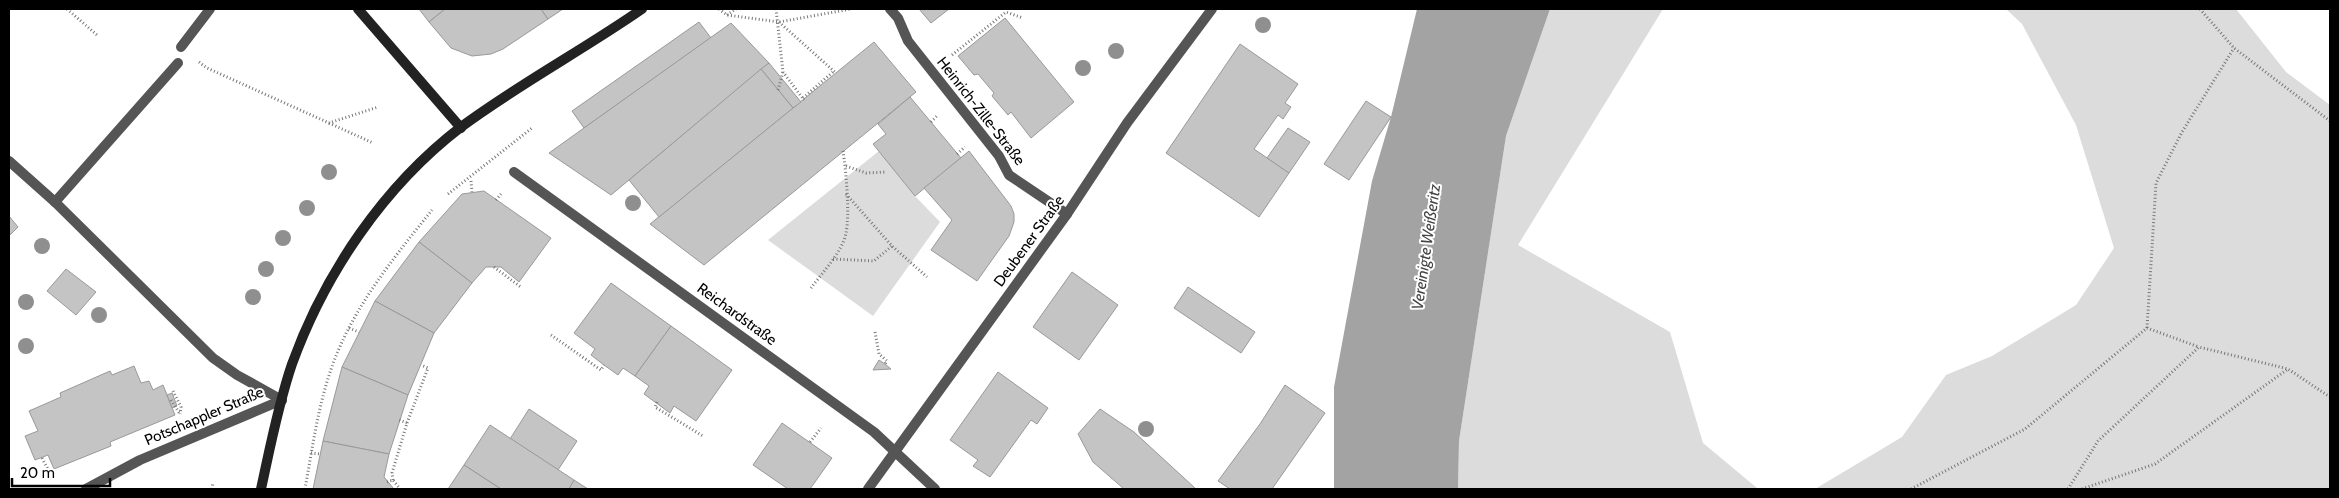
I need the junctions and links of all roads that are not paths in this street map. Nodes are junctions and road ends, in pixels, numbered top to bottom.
1 (210, 9) edge
2 (358, 9) edge
3 (642, 9) edge
4 (890, 9) edge
5 (1212, 9) edge
6 (181, 47) road end
7 (178, 64) dead end
8 (461, 128) junction
9 (9, 161) edge
10 (514, 172) dead end
11 (56, 202) junction
12 (1067, 214) junction
13 (282, 400) junction
14 (895, 451) junction
15 (86, 489) edge
16 (261, 489) edge
17 (868, 489) edge
18 (935, 489) edge

1 - 6 street
2 - 8 street
3 - 8 street
4 - 12 street, Heinrich-Zille-Straße
5 - 12 street, Deubener Straße
7 - 11 street
8 - 13 street
9 - 11 street
10 - 14 street, Reichardstraße
11 - 13 street
12 - 14 street, Deubener Straße
13 - 15 street, Potschappler Straße
13 - 16 street
14 - 17 street, Deubener Straße
14 - 18 street, Reichardstraße

